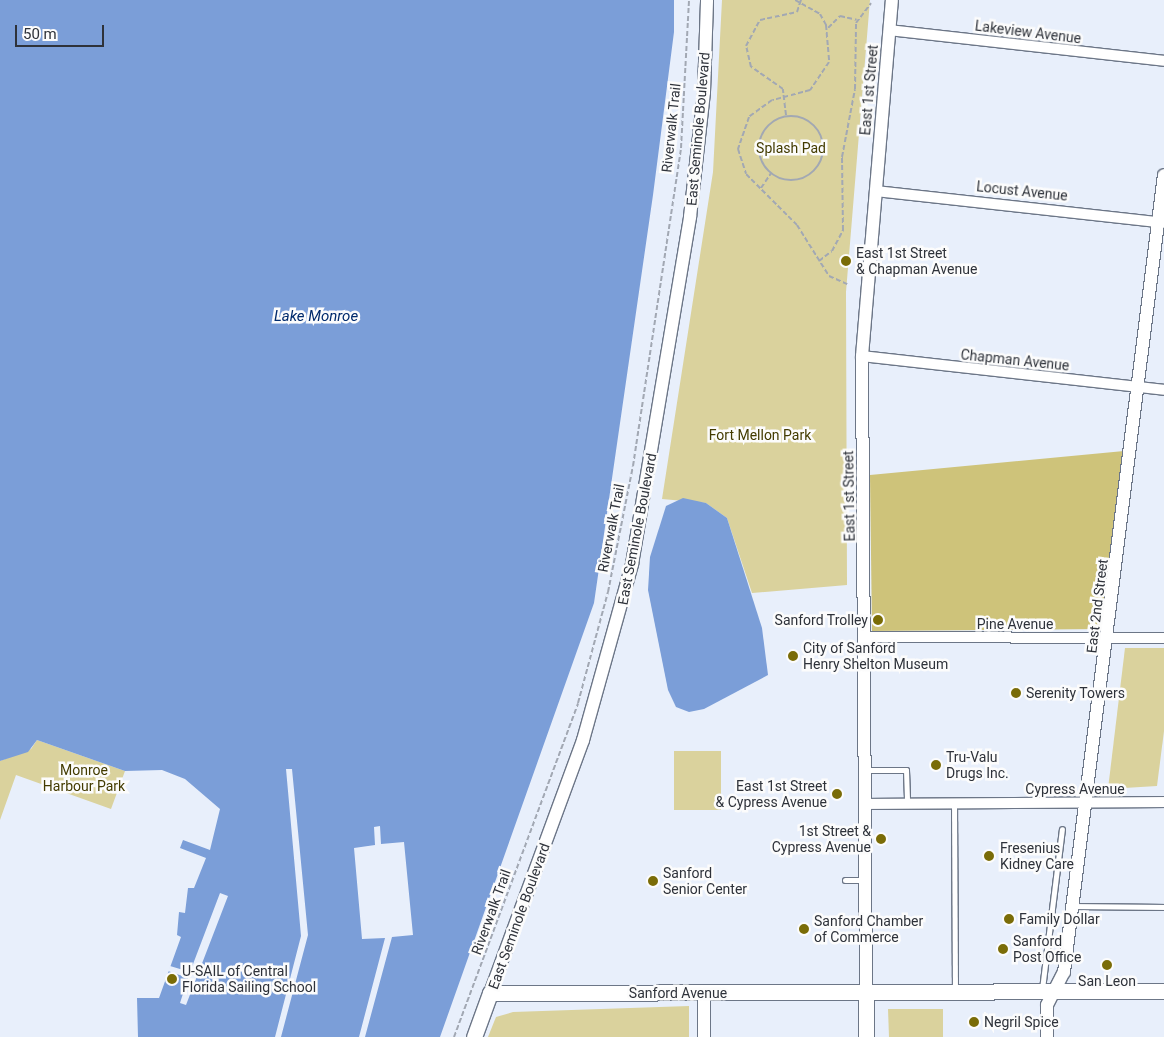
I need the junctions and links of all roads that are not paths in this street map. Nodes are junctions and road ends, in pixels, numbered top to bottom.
1 (707, 0) edge
2 (892, 0) edge
3 (889, 30) junction
4 (1164, 61) edge
5 (1164, 175) edge
6 (876, 191) junction
7 (1162, 222) edge
8 (862, 356) junction
9 (1138, 388) junction
10 (1164, 390) edge
11 (865, 637) junction
12 (1164, 638) edge
13 (1108, 639) junction
14 (866, 770) junction
15 (1085, 802) junction
16 (1164, 802) edge
17 (907, 803) junction
18 (954, 803) junction
19 (866, 804) junction
20 (1062, 829) dead end
21 (844, 850) dead end
22 (866, 850) junction
23 (845, 880) dead end
24 (866, 880) junction
25 (1072, 906) junction
26 (1164, 907) edge
27 (1164, 991) edge
28 (866, 992) junction
29 (956, 992) junction
30 (1048, 992) junction
31 (490, 993) junction
32 (704, 994) junction
33 (474, 1037) edge
34 (704, 1037) edge
35 (866, 1037) edge
36 (1047, 1037) edge

1 - 31 street, East Seminole Boulevard
2 - 3 street, East 1st Street
3 - 4 street, Lakeview Avenue
3 - 6 street, East 1st Street
5 - 7 street, East 2nd Street
6 - 7 street, Locust Avenue
6 - 8 street, East 1st Street
7 - 9 street, East 2nd Street
8 - 9 street, Chapman Avenue
8 - 11 street, East 1st Street
9 - 10 street, Chapman Avenue
9 - 13 street, East 2nd Street
11 - 13 street, Pine Avenue
11 - 14 street, East 1st Street
12 - 13 street, Pine Avenue
13 - 15 street, East 2nd Street
14 - 17 lane
14 - 19 street, East 1st Street
15 - 16 street, Cypress Avenue
15 - 18 street, Cypress Avenue
15 - 25 street, East 2nd Street
17 - 18 street, Cypress Avenue
17 - 19 street, Cypress Avenue
18 - 29 lane
19 - 22 street, East 1st Street
20 - 30 lane
21 - 22 lane
22 - 24 street, East 1st Street
23 - 24 lane
24 - 28 street, East 1st Street
25 - 26 lane
25 - 30 street, East 2nd Street
27 - 30 main road, Sanford Avenue
28 - 29 main road, Sanford Avenue
28 - 32 main road, Sanford Avenue
28 - 35 main road
29 - 30 main road, Sanford Avenue
30 - 36 street, East 2nd Street
31 - 32 main road, Sanford Avenue
31 - 33 main road, East Seminole Boulevard
32 - 34 street

